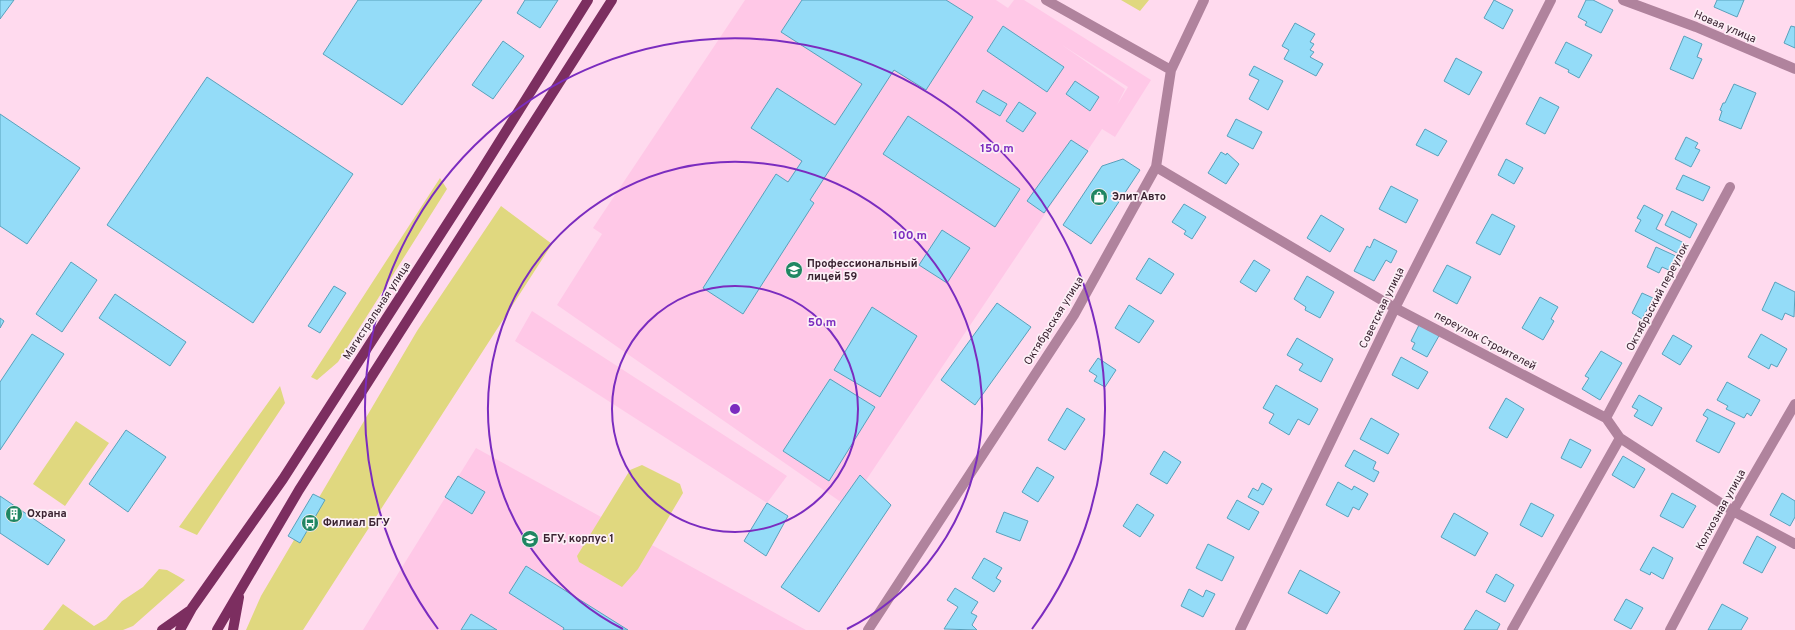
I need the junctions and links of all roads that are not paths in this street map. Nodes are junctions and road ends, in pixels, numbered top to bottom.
1 (588, 0) edge
2 (612, 0) edge
3 (1046, 0) edge
4 (1204, 0) edge
5 (1551, 0) edge
6 (1623, 0) edge
7 (1795, 69) edge
8 (1171, 70) junction
9 (1156, 167) junction
10 (1730, 186) dead end
11 (1395, 308) junction
12 (1795, 404) edge
13 (1606, 418) junction
14 (1620, 438) junction
15 (1733, 511) junction
16 (1795, 544) edge
17 (241, 588) junction
18 (192, 608) junction
19 (162, 630) edge
20 (180, 630) edge
21 (217, 630) edge
22 (232, 630) edge
23 (868, 630) edge
24 (1240, 630) edge
25 (1512, 630) edge
26 (1670, 630) edge

1 - 18 main road, Магистральная улица
2 - 17 main road
3 - 8 street
4 - 8 street, Октябрьская улица
5 - 11 street, Советская улица
6 - 7 street, Новая улица
8 - 9 street, Октябрьская улица
9 - 11 street, переулок Строителей
9 - 23 street, Октябрьская улица
10 - 13 street, Октябрьский переулок
11 - 13 street, переулок Строителей
11 - 24 street, Советская улица
12 - 15 street, Колхозная улица
13 - 14 street, переулок Строителей
14 - 15 street, переулок Строителей
14 - 25 street
15 - 16 street, переулок Строителей
15 - 26 street, Колхозная улица
17 - 21 main road
17 - 22 main road
18 - 19 main road
18 - 20 main road, Магистральная улица

